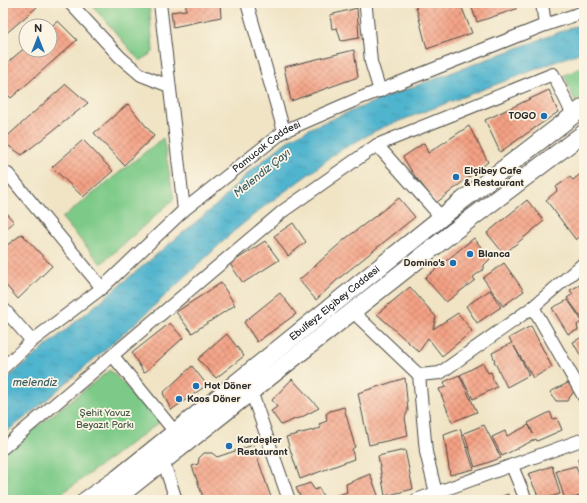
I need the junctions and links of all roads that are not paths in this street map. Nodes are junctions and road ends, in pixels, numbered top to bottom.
1 (70, 3) edge
2 (160, 3) edge
3 (247, 3) edge
4 (366, 3) edge
5 (542, 3) edge
6 (584, 12) edge
7 (545, 25) junction
8 (169, 86) junction
9 (380, 91) junction
10 (578, 111) edge
11 (284, 131) junction
12 (584, 133) edge
13 (377, 145) junction
14 (3, 178) edge
15 (184, 210) junction
16 (441, 217) junction
17 (584, 263) edge
18 (102, 288) junction
19 (533, 307) junction
20 (3, 308) edge
21 (353, 312) junction
22 (32, 341) junction
23 (113, 356) junction
24 (3, 368) edge
25 (419, 374) junction
26 (251, 391) junction
27 (584, 397) edge
28 (175, 432) junction
29 (584, 439) edge
30 (3, 448) edge
31 (163, 460) junction
32 (512, 466) junction
33 (436, 493) junction
34 (86, 500) edge
35 (114, 500) edge
36 (176, 500) edge
37 (289, 500) edge
38 (416, 500) edge
39 (526, 500) edge

1 - 8 street
2 - 8 street
3 - 11 street
4 - 9 street
5 - 7 street
6 - 7 street, Pamucak Caddesi
7 - 9 street, Pamucak Caddesi
8 - 15 street
9 - 11 street, Pamucak Caddesi
10 - 13 street
10 - 16 main road, Ebulfeyz Elçibey Caddesi
11 - 15 street, Pamucak Caddesi
12 - 21 main road, Ebulfeyz Elçibey Caddesi
13 - 16 street
13 - 23 street
14 - 18 street
15 - 18 street, Pamucak Caddesi
16 - 28 main road, Ebulfeyz Elçibey Caddesi
17 - 19 street
18 - 22 street, Pamucak Caddesi
19 - 25 street
19 - 27 street
20 - 22 street
21 - 25 street
21 - 26 main road, Ebulfeyz Elçibey Caddesi
22 - 24 street, Pamucak Caddesi
23 - 28 street
23 - 30 street
25 - 33 street
26 - 31 main road, Ebulfeyz Elçibey Caddesi
26 - 37 street
28 - 34 main road, Ebulfeyz Elçibey Caddesi
29 - 32 street
31 - 35 main road, Ebulfeyz Elçibey Caddesi
31 - 36 street
32 - 33 street
32 - 39 street
33 - 38 street

